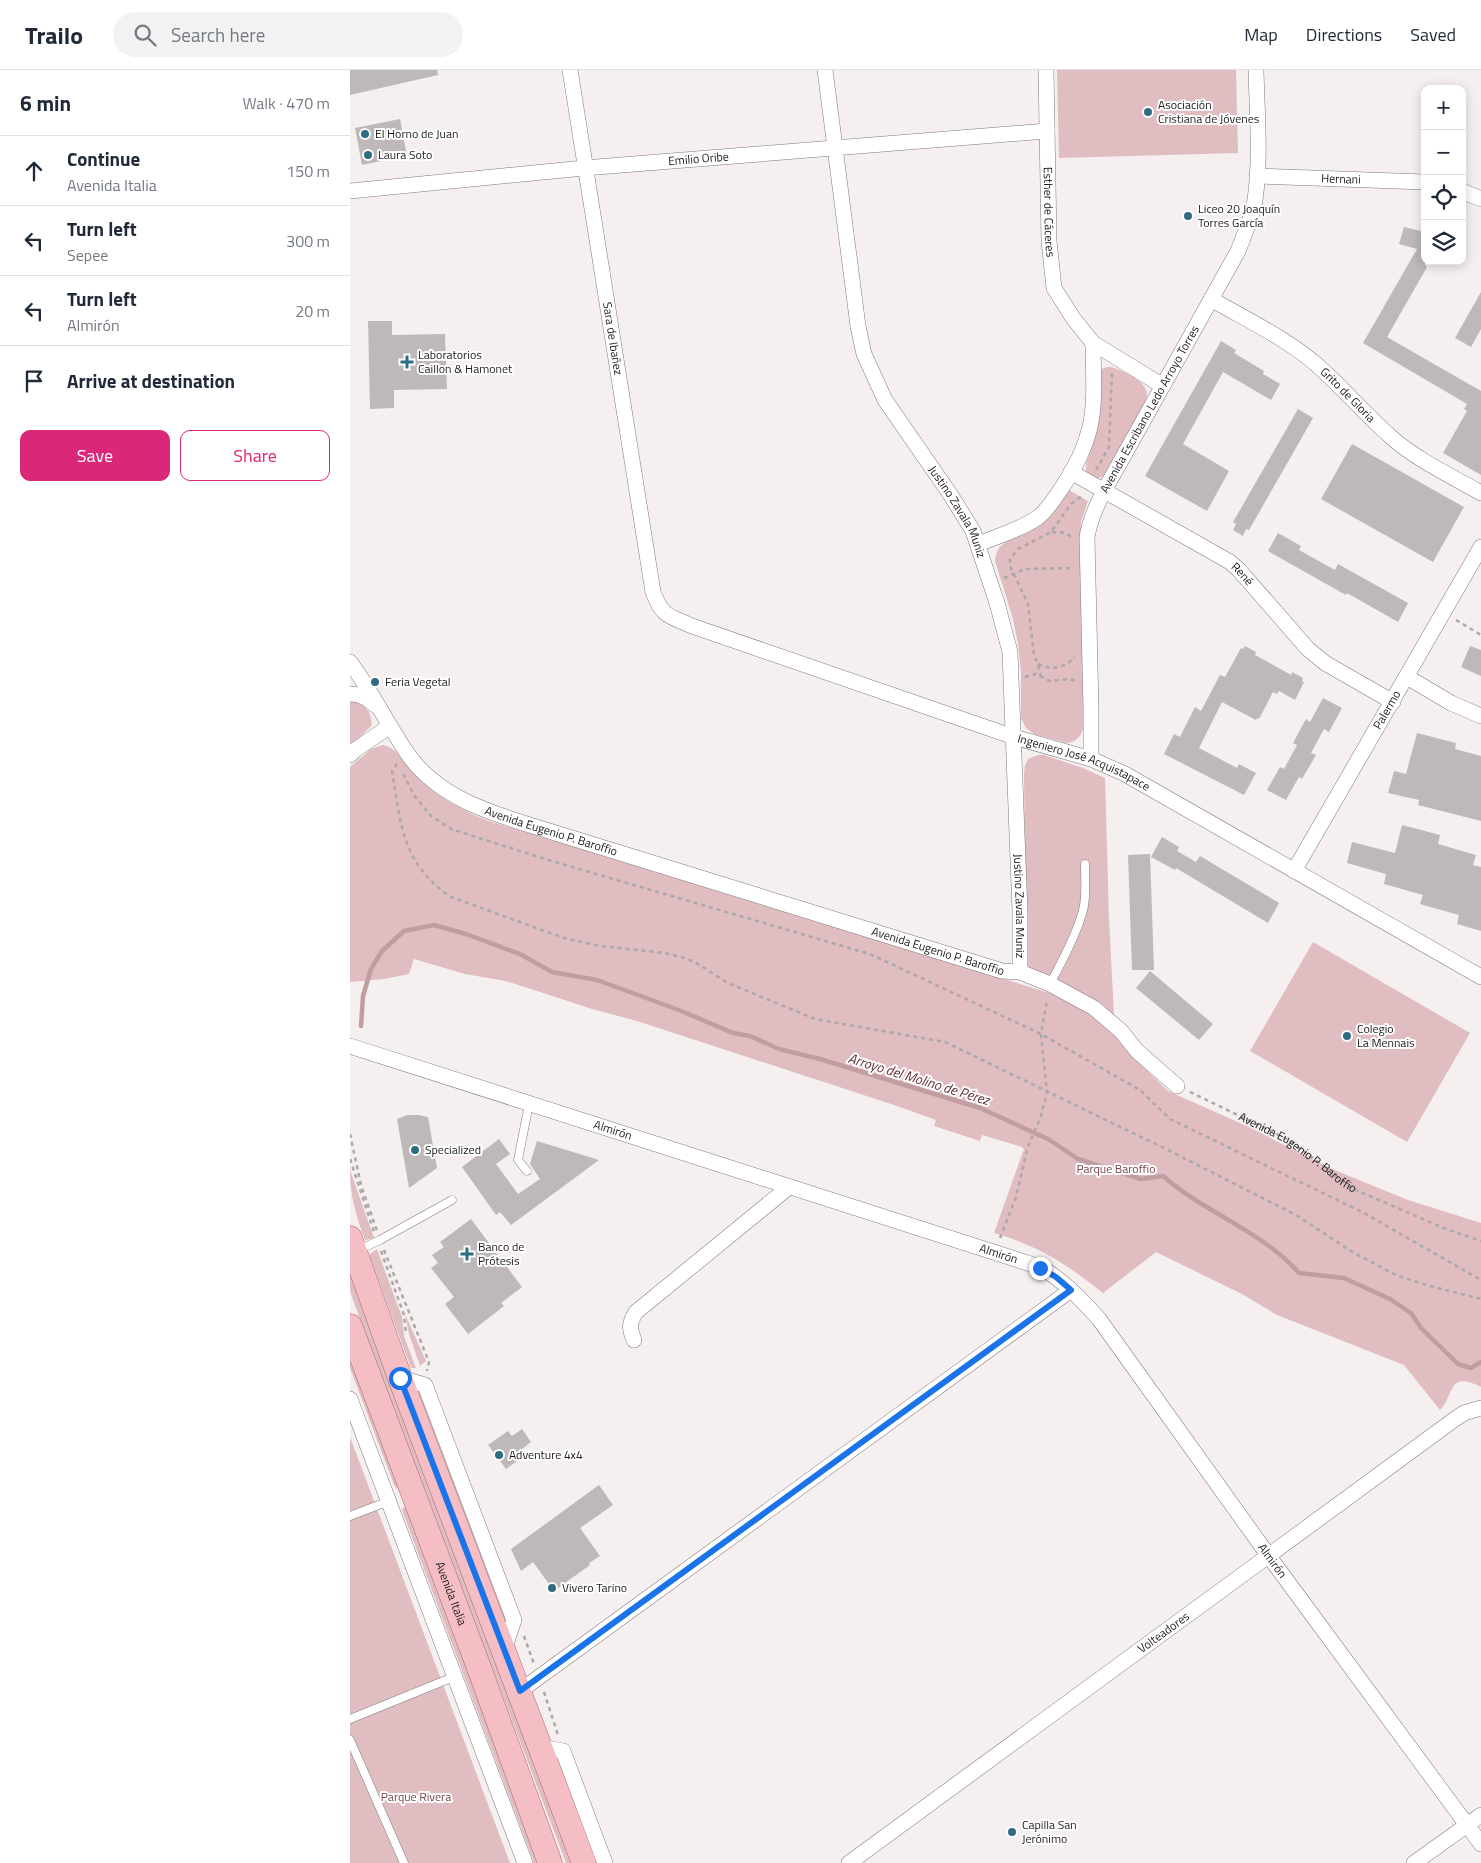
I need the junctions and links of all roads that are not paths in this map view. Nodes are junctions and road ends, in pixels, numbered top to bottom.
1 (570, 70) edge
2 (825, 70) edge
3 (1046, 70) edge
4 (1256, 70) edge
5 (1048, 131) junction
6 (834, 147) junction
7 (584, 168) junction
8 (1257, 176) junction
9 (1421, 182) edge
10 (350, 191) edge
11 (1466, 192) edge
12 (1481, 198) edge
13 (1211, 299) junction
14 (1093, 343) junction
15 (1163, 386) junction
16 (1071, 472) junction
17 (1104, 491) junction
18 (1481, 493) edge
19 (978, 544) junction
20 (1481, 547) edge
21 (659, 608) joint
22 (350, 662) edge
23 (1408, 677) junction
24 (350, 694) edge
25 (1393, 702) junction
26 (378, 708) junction
27 (1481, 716) edge
28 (390, 726) junction
29 (1014, 737) junction
30 (350, 755) edge
31 (1091, 759) junction
32 (1084, 864) dead end
33 (1294, 871) junction
34 (1020, 972) junction
35 (1481, 977) edge
36 (1050, 984) junction
37 (350, 1046) edge
38 (1177, 1086) road end
39 (529, 1104) junction
40 (527, 1171) dead end
41 (789, 1187) junction
42 (452, 1200) dead end
43 (352, 1245) edge
44 (1071, 1290) junction
45 (350, 1326) edge
46 (634, 1340) dead end
47 (400, 1378) junction
48 (350, 1399) edge
49 (1481, 1408) edge
50 (413, 1491) junction
51 (389, 1501) junction
52 (350, 1516) edge
53 (1268, 1555) junction
54 (504, 1650) junction
55 (456, 1676) junction
56 (520, 1691) junction
57 (350, 1719) edge
58 (350, 1740) edge
59 (541, 1747) junction
60 (1481, 1815) edge
61 (1467, 1825) junction
62 (1481, 1844) edge
63 (404, 1863) edge
64 (525, 1863) edge
65 (550, 1863) edge
66 (584, 1863) edge
67 (605, 1863) edge
68 (849, 1863) edge
69 (1414, 1863) edge

1 - 7 street, Sara de Ibañez
2 - 6 street, Justino Zavala Muniz
3 - 5 street, Esther de Cáceres
4 - 8 street, Avenida Escribano Ledo Arroyo Torres
5 - 6 street, Emilio Oribe
5 - 14 street, Esther de Cáceres
6 - 7 street, Emilio Oribe
6 - 19 street, Justino Zavala Muniz
7 - 10 street, Emilio Oribe
7 - 21 street, Sara de Ibañez
8 - 9 street, Hernani
8 - 13 street, Avenida Escribano Ledo Arroyo Torres
11 - 12 street
13 - 15 street, Avenida Escribano Ledo Arroyo Torres
13 - 18 street, Grito de Gloria
14 - 15 street, Esther de Cáceres
14 - 16 street
15 - 17 street, Avenida Escribano Ledo Arroyo Torres
16 - 17 street, René
16 - 19 street
17 - 25 street, René
17 - 31 street, Avenida Escribano Ledo Arroyo Torres
19 - 29 street, Justino Zavala Muniz
20 - 23 street, Palermo
21 - 29 street, Ingeniero José Acquistapace
22 - 26 street, Avenida Eugenio P. Baroffio
23 - 25 street, Palermo
23 - 27 street
24 - 26 street, Avenida Eugenio P. Baroffio
25 - 33 street, Palermo
26 - 28 street, Avenida Eugenio P. Baroffio
28 - 30 street
28 - 34 street, Avenida Eugenio P. Baroffio
29 - 31 street, Ingeniero José Acquistapace
29 - 34 street, Justino Zavala Muniz
31 - 33 street, Ingeniero José Acquistapace
32 - 36 lane
33 - 35 street, Ingeniero José Acquistapace
34 - 36 street, Avenida Eugenio P. Baroffio
36 - 38 street, Avenida Eugenio P. Baroffio
37 - 39 street, Almirón
39 - 40 lane
39 - 41 street, Almirón
41 - 44 street, Almirón
41 - 46 street
42 - 43 lane
43 - 47 main road
44 - 53 street, Almirón
44 - 56 street
45 - 50 main road, Avenida Italia
47 - 54 main road
47 - 54 street
48 - 51 street, Avenida Italia
49 - 53 street, Volteadores
50 - 51 street
50 - 65 main road, Avenida Italia
51 - 52 lane
51 - 55 street, Avenida Italia
53 - 61 street, Almirón
53 - 68 street, Volteadores
54 - 56 main road
55 - 57 lane
55 - 64 street, Avenida Italia
56 - 59 main road
58 - 63 lane
59 - 66 main road
59 - 67 street
60 - 61 street
61 - 62 street, Almirón
61 - 69 street

